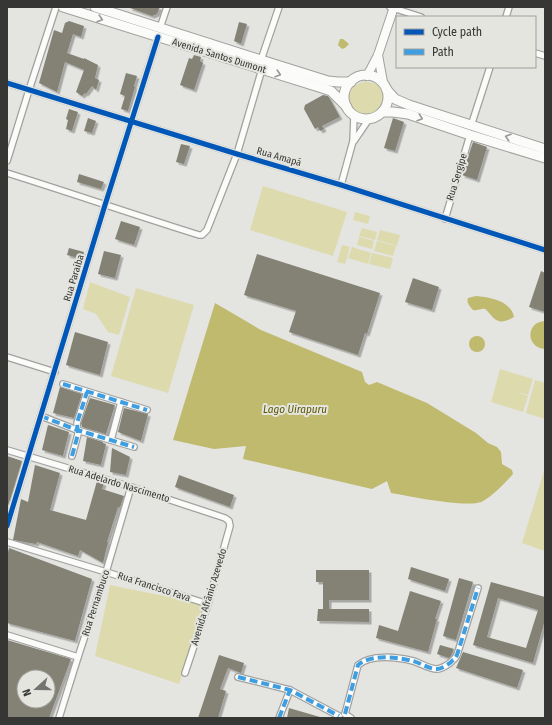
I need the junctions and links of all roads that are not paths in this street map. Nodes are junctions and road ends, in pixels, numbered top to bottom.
1 (56, 7) edge
2 (63, 7) edge
3 (95, 7) edge
4 (166, 7) edge
5 (279, 7) edge
6 (392, 7) edge
7 (418, 16) edge
8 (159, 32) junction
9 (378, 55) junction
10 (261, 65) junction
11 (490, 68) edge
12 (366, 76) junction
13 (351, 82) junction
14 (7, 83) edge
15 (385, 86) junction
16 (29, 90) junction
17 (347, 107) junction
18 (382, 112) junction
19 (354, 116) junction
20 (369, 119) junction
21 (132, 121) junction
22 (471, 126) junction
23 (470, 135) junction
24 (354, 142) junction
25 (545, 149) edge
26 (237, 154) junction
27 (545, 158) edge
28 (7, 161) edge
29 (7, 174) edge
30 (342, 185) junction
31 (105, 205) junction
32 (445, 219) junction
33 (545, 250) edge
34 (7, 357) edge
35 (55, 372) junction
36 (63, 384) dead end
37 (87, 392) junction
38 (121, 402) junction
39 (146, 410) dead end
40 (41, 416) junction
41 (77, 430) junction
42 (111, 440) junction
43 (134, 447) dead end
44 (7, 450) edge
45 (72, 456) dead end
46 (28, 457) junction
47 (131, 487) junction
48 (229, 521) joint
49 (7, 526) edge
50 (7, 542) edge
51 (106, 572) junction
52 (478, 588) dead end
53 (208, 604) junction
54 (7, 635) edge
55 (78, 657) junction
56 (185, 673) dead end
57 (238, 677) dead end
58 (290, 690) junction
59 (340, 716) edge
60 (59, 718) edge
61 (279, 718) edge
62 (351, 718) edge

1 - 16 street
2 -> 8 main road, Avenida Santos Dumont
3 - 8 main road, Avenida Santos Dumont
4 - 8 street, Rua Paraíba
5 - 10 street
6 - 7 street
6 - 9 street
8 - 10 main road, Avenida Santos Dumont
8 - 21 street, Rua Paraíba
9 - 12 street
9 - 15 street
10 - 13 main road, Avenida Santos Dumont
10 -> 17 main road, Avenida Santos Dumont
10 - 26 street
11 - 22 street
12 - 13 main road, Avenida Santos Dumont
12 - 15 main road
13 - 17 main road
14 - 16 street, Rua Amapá
15 - 18 main road
15 - 22 main road
16 - 21 street, Rua Amapá
16 - 28 street
17 - 19 main road, Avenida Santos Dumont
18 - 20 main road
18 -> 23 main road
19 - 20 main road
19 - 24 street
20 - 24 street
21 - 26 street, Rua Amapá
21 - 31 street, Rua Paraíba
25 -> 22 main road
23 - 27 main road
23 - 32 street, Rua Sergipe
24 - 30 street
26 - 30 street, Rua Amapá
26 - 31 street
29 - 31 street
30 - 32 street, Rua Amapá
31 - 35 street, Rua Paraíba
32 - 33 street, Rua Amapá
34 - 35 street
35 - 40 street, Rua Paraíba
36 - 37 street
37 - 38 street
37 - 41 street
38 - 39 street
38 - 42 street
40 - 41 street
40 - 46 street, Rua Paraíba
41 - 42 street
41 - 45 street
42 - 43 street
44 - 46 street, Rua Adelardo Nascimento
46 - 47 street, Rua Adelardo Nascimento
46 - 49 street, Rua Paraíba
47 - 48 street, Rua Adelardo Nascimento
47 - 51 street, Rua Pernambuco
48 - 53 street, Avenida Afrânio Azevedo
50 - 51 street, Rua Francisco Fava
51 - 53 street, Rua Francisco Fava
51 - 55 street, Rua Pernambuco
52 - 59 street
53 - 56 street, Avenida Afrânio Azevedo
54 - 55 street
55 - 60 street, Rua Pernambuco
57 - 58 street
58 - 59 street
58 - 61 street
59 - 62 street

